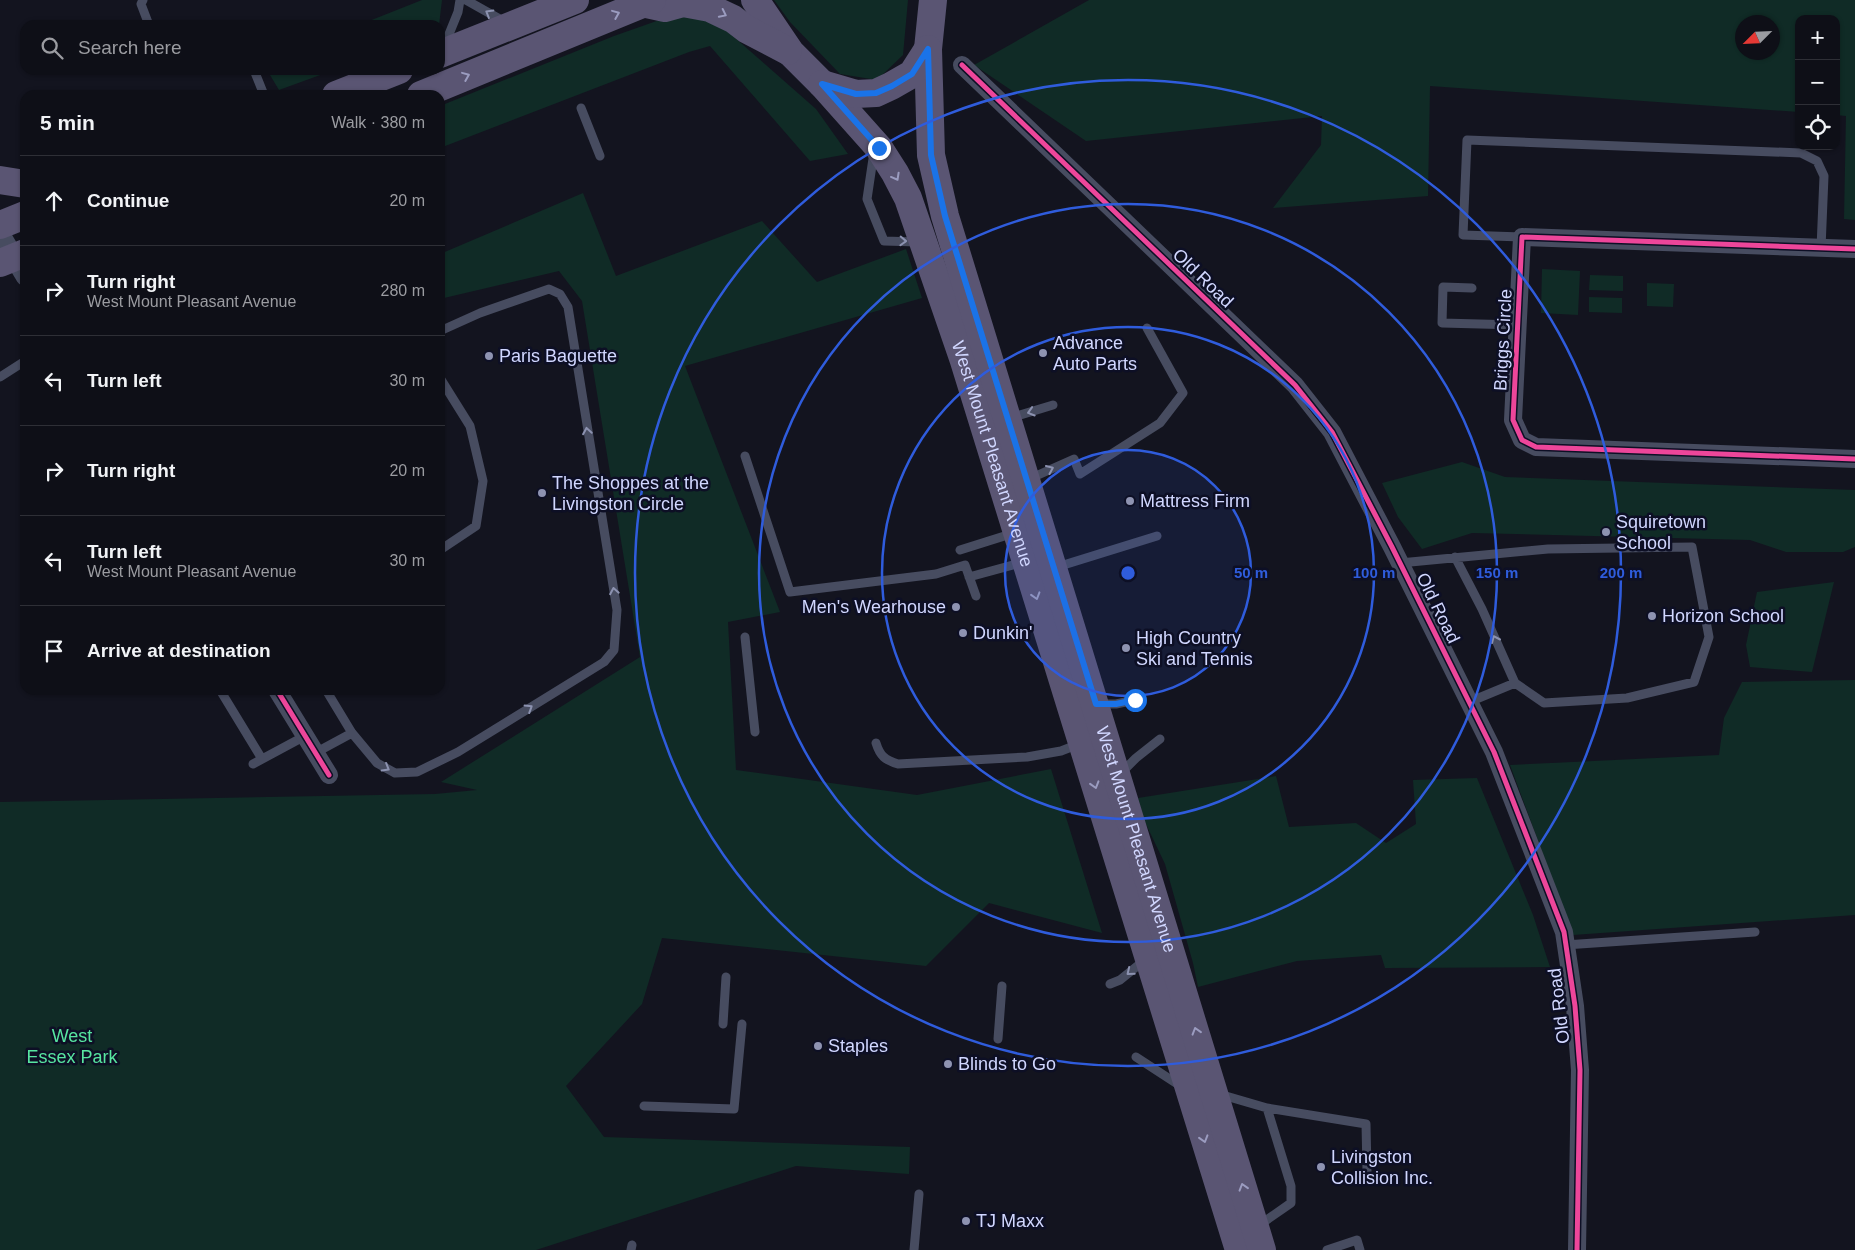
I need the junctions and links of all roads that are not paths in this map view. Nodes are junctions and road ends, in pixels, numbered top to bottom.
1 (143, 0) edge
2 (460, 0) edge
3 (466, 0) edge
4 (575, 0) edge
5 (755, 0) edge
6 (933, 0) edge
7 (946, 0) edge
8 (647, 2) edge
9 (147, 20) edge
10 (512, 26) junction
11 (445, 43) edge
12 (929, 43) junction
13 (445, 52) edge
14 (792, 53) junction
15 (962, 65) dead end
16 (256, 75) edge
17 (387, 75) edge
18 (822, 84) junction
19 (262, 90) edge
20 (349, 90) edge
21 (433, 90) edge
22 (581, 108) dead end
23 (875, 144) junction
24 (600, 156) dead end
25 (0, 180) edge
26 (20, 183) edge
27 (20, 218) edge
28 (0, 226) edge
29 (1522, 237) junction
30 (923, 242) junction
31 (1820, 248) junction
32 (1855, 249) edge
33 (1472, 288) dead end
34 (1518, 325) junction
35 (1147, 328) dead end
36 (445, 329) edge
37 (20, 364) edge
38 (0, 377) edge
39 (445, 386) edge
40 (1053, 405) dead end
41 (1008, 418) junction
42 (745, 456) dead end
43 (1855, 459) edge
44 (1027, 480) junction
45 (1017, 532) junction
46 (1157, 536) dead end
47 (445, 547) edge
48 (960, 550) dead end
49 (1455, 557) junction
50 (1026, 561) junction
51 (1400, 562) junction
52 (1054, 568) junction
53 (969, 578) junction
54 (976, 596) dead end
55 (745, 637) dead end
56 (1515, 683) junction
57 (223, 695) edge
58 (280, 695) edge
59 (329, 695) edge
60 (1135, 700) dead end
61 (1469, 702) junction
62 (1096, 704) junction
63 (755, 732) dead end
64 (352, 733) junction
65 (305, 736) junction
66 (1160, 739) dead end
67 (876, 743) dead end
68 (1082, 743) junction
69 (315, 753) junction
70 (262, 759) junction
71 (253, 764) dead end
72 (329, 775) dead end
73 (1118, 776) junction
74 (1756, 932) dead end
75 (1566, 944) junction
76 (1148, 957) junction
77 (726, 976) dead end
78 (1110, 984) dead end
79 (1002, 986) dead end
80 (724, 1024) dead end
81 (742, 1024) dead end
82 (998, 1039) dead end
83 (1136, 1057) dead end
84 (1202, 1093) junction
85 (644, 1106) dead end
86 (1267, 1108) junction
87 (1368, 1171) dead end
88 (919, 1194) dead end
89 (1259, 1239) edge
90 (914, 1250) edge
91 (1239, 1250) edge
92 (1327, 1250) edge
93 (1360, 1250) edge
94 (1577, 1250) edge

1 - 9 lane
2 - 11 lane
10 -> 3 lane
4 - 10 main road
5 - 14 main road
6 - 12 main road, West Mount Pleasant Avenue
7 - 12 main road
8 -> 14 main road
21 -> 8 main road
10 - 13 main road
12 - 18 main road
12 - 41 main road, West Mount Pleasant Avenue
14 - 18 main road, West Mount Pleasant Avenue
15 - 51 street, Old Road
16 - 19 lane
17 - 20 main road
18 - 23 main road, West Mount Pleasant Avenue
22 - 24 lane
23 -> 30 main road, West Mount Pleasant Avenue
23 -> 30 lane
25 - 26 main road
27 - 28 main road
29 - 31 street
29 - 31 lane
29 - 34 street, Briggs Circle
30 - 45 main road, West Mount Pleasant Avenue
31 - 32 street
33 - 34 lane
34 - 43 street, Briggs Circle
44 -> 35 lane
64 -> 36 lane
37 - 38 lane
39 - 47 lane
40 -> 41 lane
41 - 44 main road, West Mount Pleasant Avenue
42 - 53 lane
44 - 52 main road, West Mount Pleasant Avenue
45 - 48 lane
45 - 50 main road, West Mount Pleasant Avenue
46 - 52 lane
49 - 51 lane
56 -> 49 lane
49 - 56 lane
50 - 53 lane
50 -> 68 main road, West Mount Pleasant Avenue
51 - 61 street, Old Road
52 - 62 main road, West Mount Pleasant Avenue
53 - 54 lane
55 - 63 lane
56 - 61 lane
57 - 70 lane
58 - 65 street
59 - 64 lane
60 - 62 lane
61 - 75 street, Old Road
62 - 73 main road, West Mount Pleasant Avenue
64 - 69 lane
65 - 69 street
65 - 70 lane
66 - 73 lane
67 - 68 lane
68 -> 76 main road, West Mount Pleasant Avenue
69 - 72 street
70 - 71 lane
84 -> 73 main road, West Mount Pleasant Avenue
74 - 75 lane
75 - 94 street, Old Road
76 -> 78 lane
76 - 84 main road, West Mount Pleasant Avenue
77 - 80 lane
79 - 82 lane
81 - 85 lane
83 - 84 lane
84 - 86 lane
89 -> 84 main road, West Mount Pleasant Avenue
84 -> 91 main road, West Mount Pleasant Avenue
86 - 87 lane
86 - 89 lane
88 - 90 lane
92 - 93 lane

